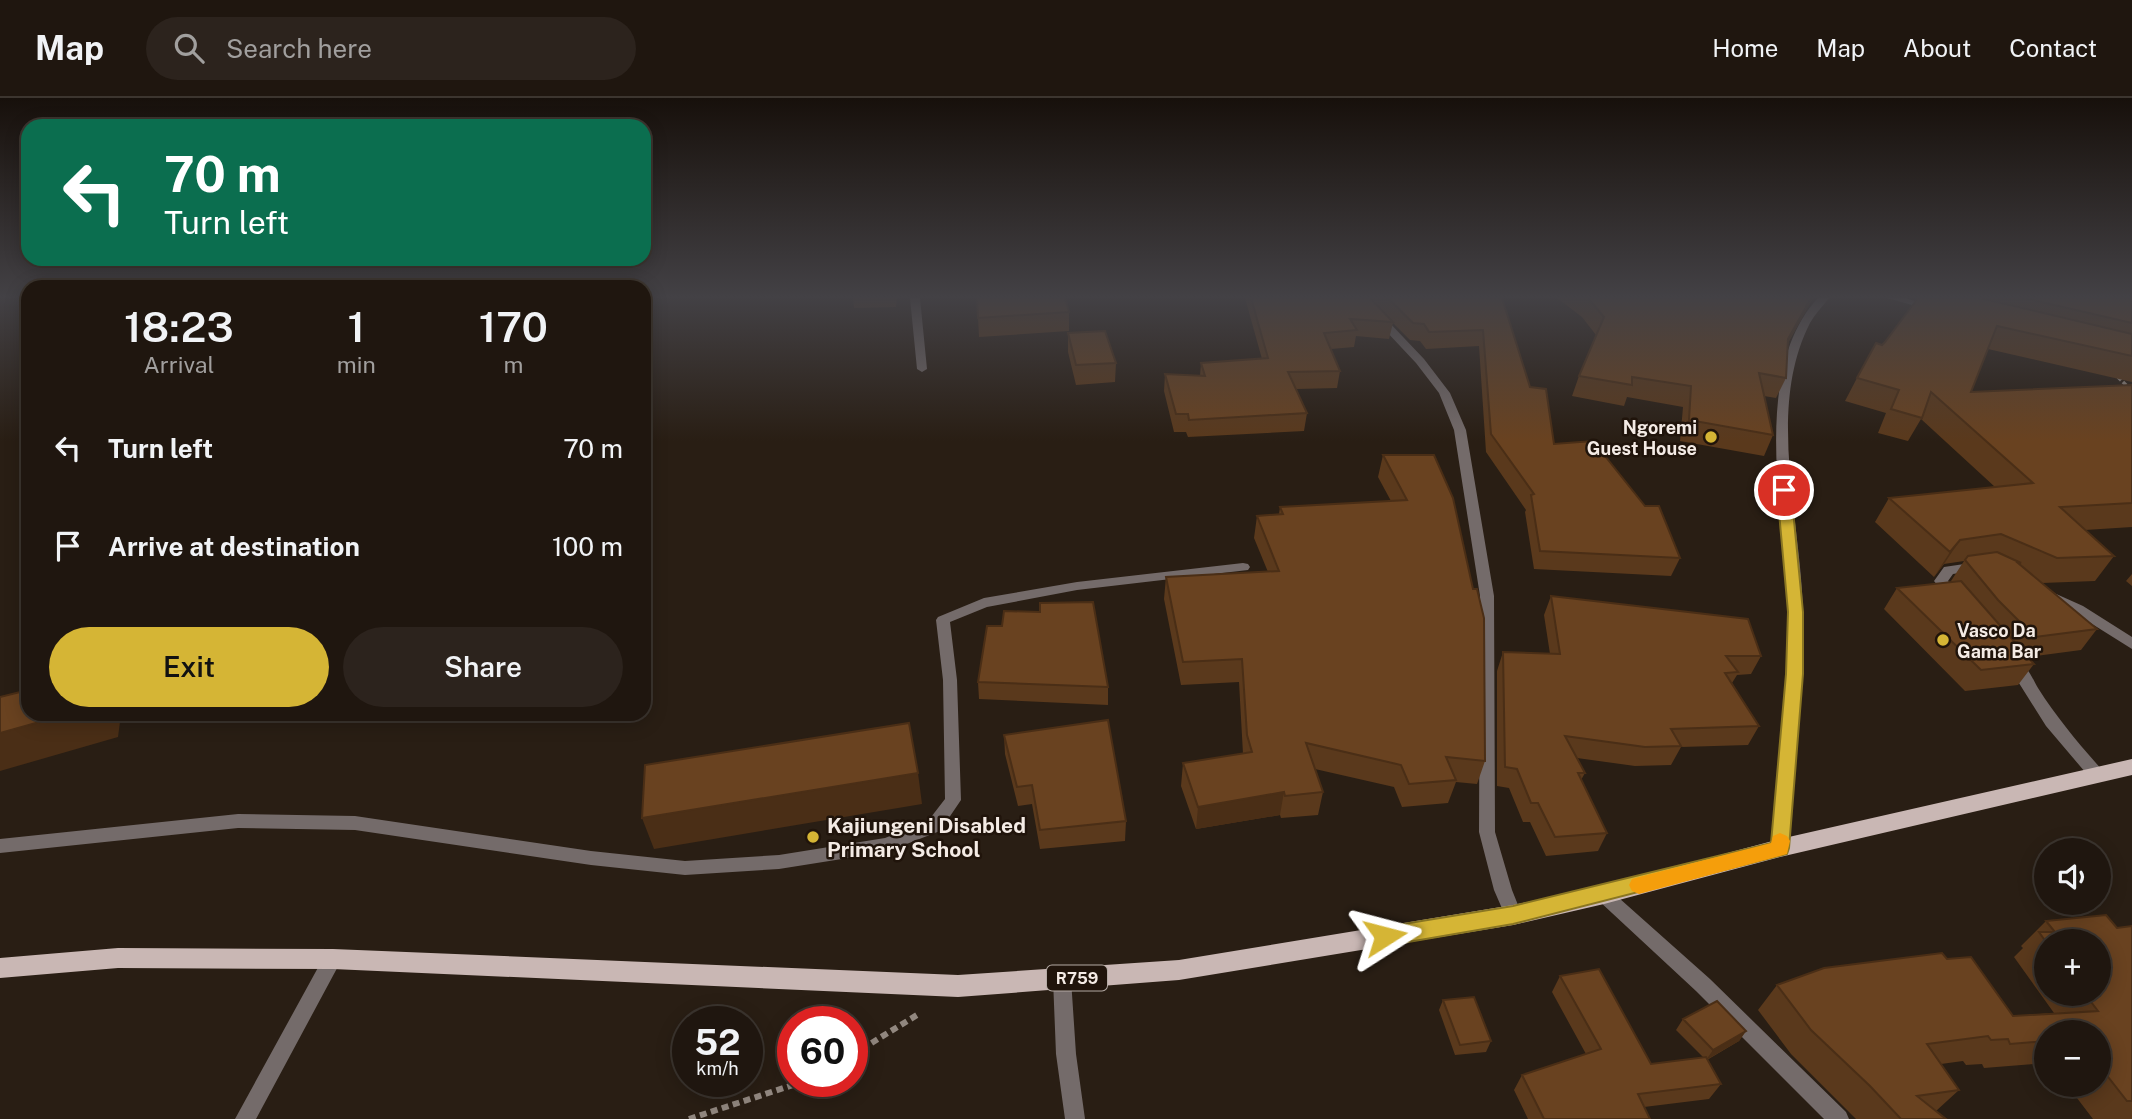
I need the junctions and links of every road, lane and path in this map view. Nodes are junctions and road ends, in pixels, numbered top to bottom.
1 (920, 346) edge
2 (1405, 346) edge
3 (1796, 346) edge
4 (922, 369) dead end
5 (2113, 372) edge
6 (2132, 391) edge
7 (1243, 567) dead end
8 (1995, 570) edge
9 (2040, 592) edge
10 (1962, 608) edge
11 (2132, 644) edge
12 (2003, 653) edge
13 (2132, 766) edge
14 (2097, 775) junction
15 (0, 846) edge
16 (1780, 848) junction
17 (1604, 895) junction
18 (1513, 915) junction
19 (333, 959) junction
20 (0, 968) edge
21 (1062, 979) junction
22 (958, 986) junction
23 (868, 1046) edge
24 (777, 1090) edge
25 (245, 1119) edge
26 (690, 1119) edge
27 (1075, 1119) edge
28 (1839, 1119) edge

1 - 4 street
2 - 18 street
3 - 16 street
5 - 6 path
7 - 15 street
8 - 10 street
9 - 11 street
12 - 14 street
13 - 14 main road, R759
14 - 16 main road, R759
16 - 17 main road, R759
17 - 18 main road, R759
17 - 28 street
18 - 21 main road, R759
19 - 20 main road, R759
19 - 22 main road, R759
19 - 25 street
21 - 22 main road, R759
21 - 27 street
22 - 23 path
24 - 26 path

